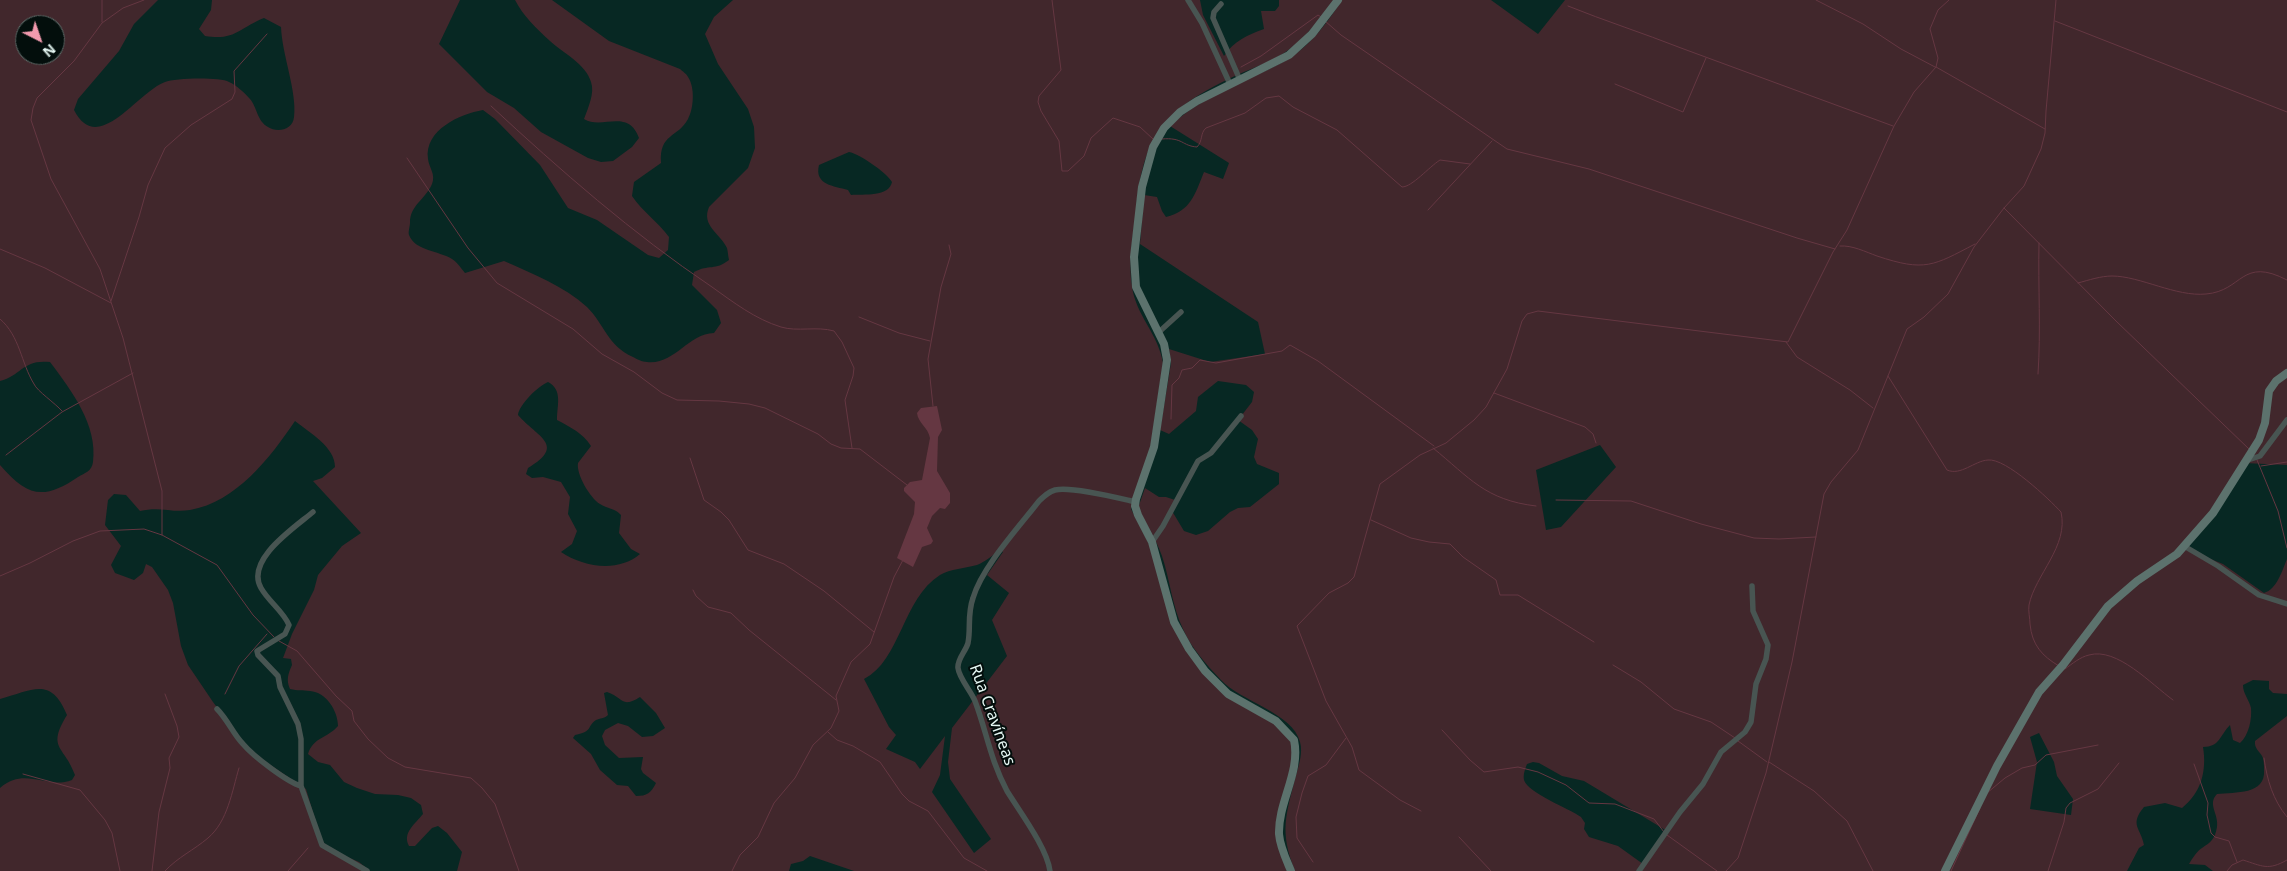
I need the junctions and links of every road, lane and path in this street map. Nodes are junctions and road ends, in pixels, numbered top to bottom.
1 (1188, 0) edge
2 (1338, 0) edge
3 (1220, 4) dead end
4 (1240, 80) junction
5 (1230, 84) junction
6 (1181, 312) dead end
7 (1158, 332) junction
8 (2287, 373) edge
9 (1241, 416) dead end
10 (2287, 420) edge
11 (2248, 460) junction
12 (1136, 502) junction
13 (313, 512) dead end
14 (1152, 542) junction
15 (2184, 546) junction
16 (1752, 586) dead end
17 (2287, 604) edge
18 (217, 709) dead end
19 (301, 786) junction
20 (367, 871) edge
21 (1050, 871) edge
22 (1291, 871) edge
23 (1639, 871) edge
24 (1946, 871) edge

1 - 5 street
2 - 4 street
3 - 4 street
4 - 5 street
5 - 7 street
6 - 7 street
7 - 12 street
8 - 11 street
9 - 14 street
10 - 11 street
11 - 15 street
12 - 14 street
12 - 21 street, Rua Cravíneas
13 - 19 street
14 - 22 street
15 - 17 street
15 - 24 street
16 - 23 street
18 - 19 street
19 - 20 street

